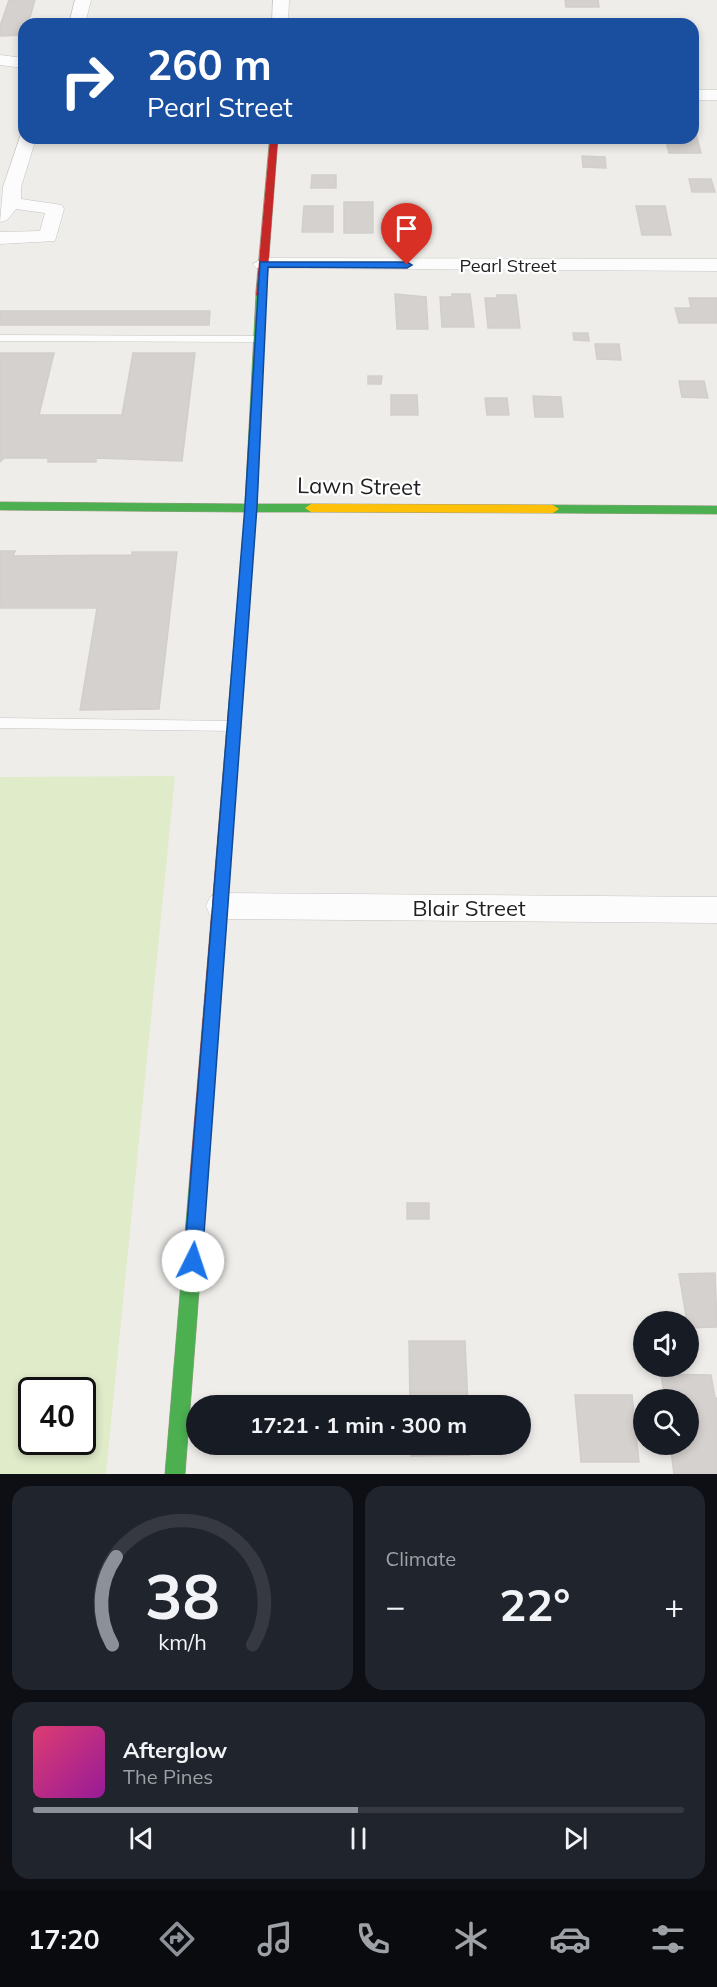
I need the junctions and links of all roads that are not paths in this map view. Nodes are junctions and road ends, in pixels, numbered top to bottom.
1 (83, 0) edge
2 (281, 0) edge
3 (78, 18) edge
4 (280, 18) edge
5 (0, 60) edge
6 (18, 62) edge
7 (699, 95) edge
8 (717, 95) edge
9 (25, 144) edge
10 (273, 144) edge
11 (6, 210) edge
12 (0, 238) edge
13 (263, 264) junction
14 (717, 265) edge
15 (0, 338) edge
16 (260, 339) junction
17 (0, 506) edge
18 (251, 506) junction
19 (717, 510) edge
20 (0, 723) edge
21 (235, 726) junction
22 (221, 906) junction
23 (717, 910) edge
24 (175, 1474) edge

1 - 3 street
2 - 4 street
5 - 6 street
7 - 8 street
9 - 11 street
10 - 13 street
11 - 12 street
13 - 14 street, Pearl Street
13 - 16 street
15 - 16 lane
16 - 18 street
17 - 18 street, Lawn Street
18 - 19 street, Lawn Street
18 - 21 street
20 - 21 lane
21 - 22 street
22 - 23 street, Blair Street
22 - 24 street

